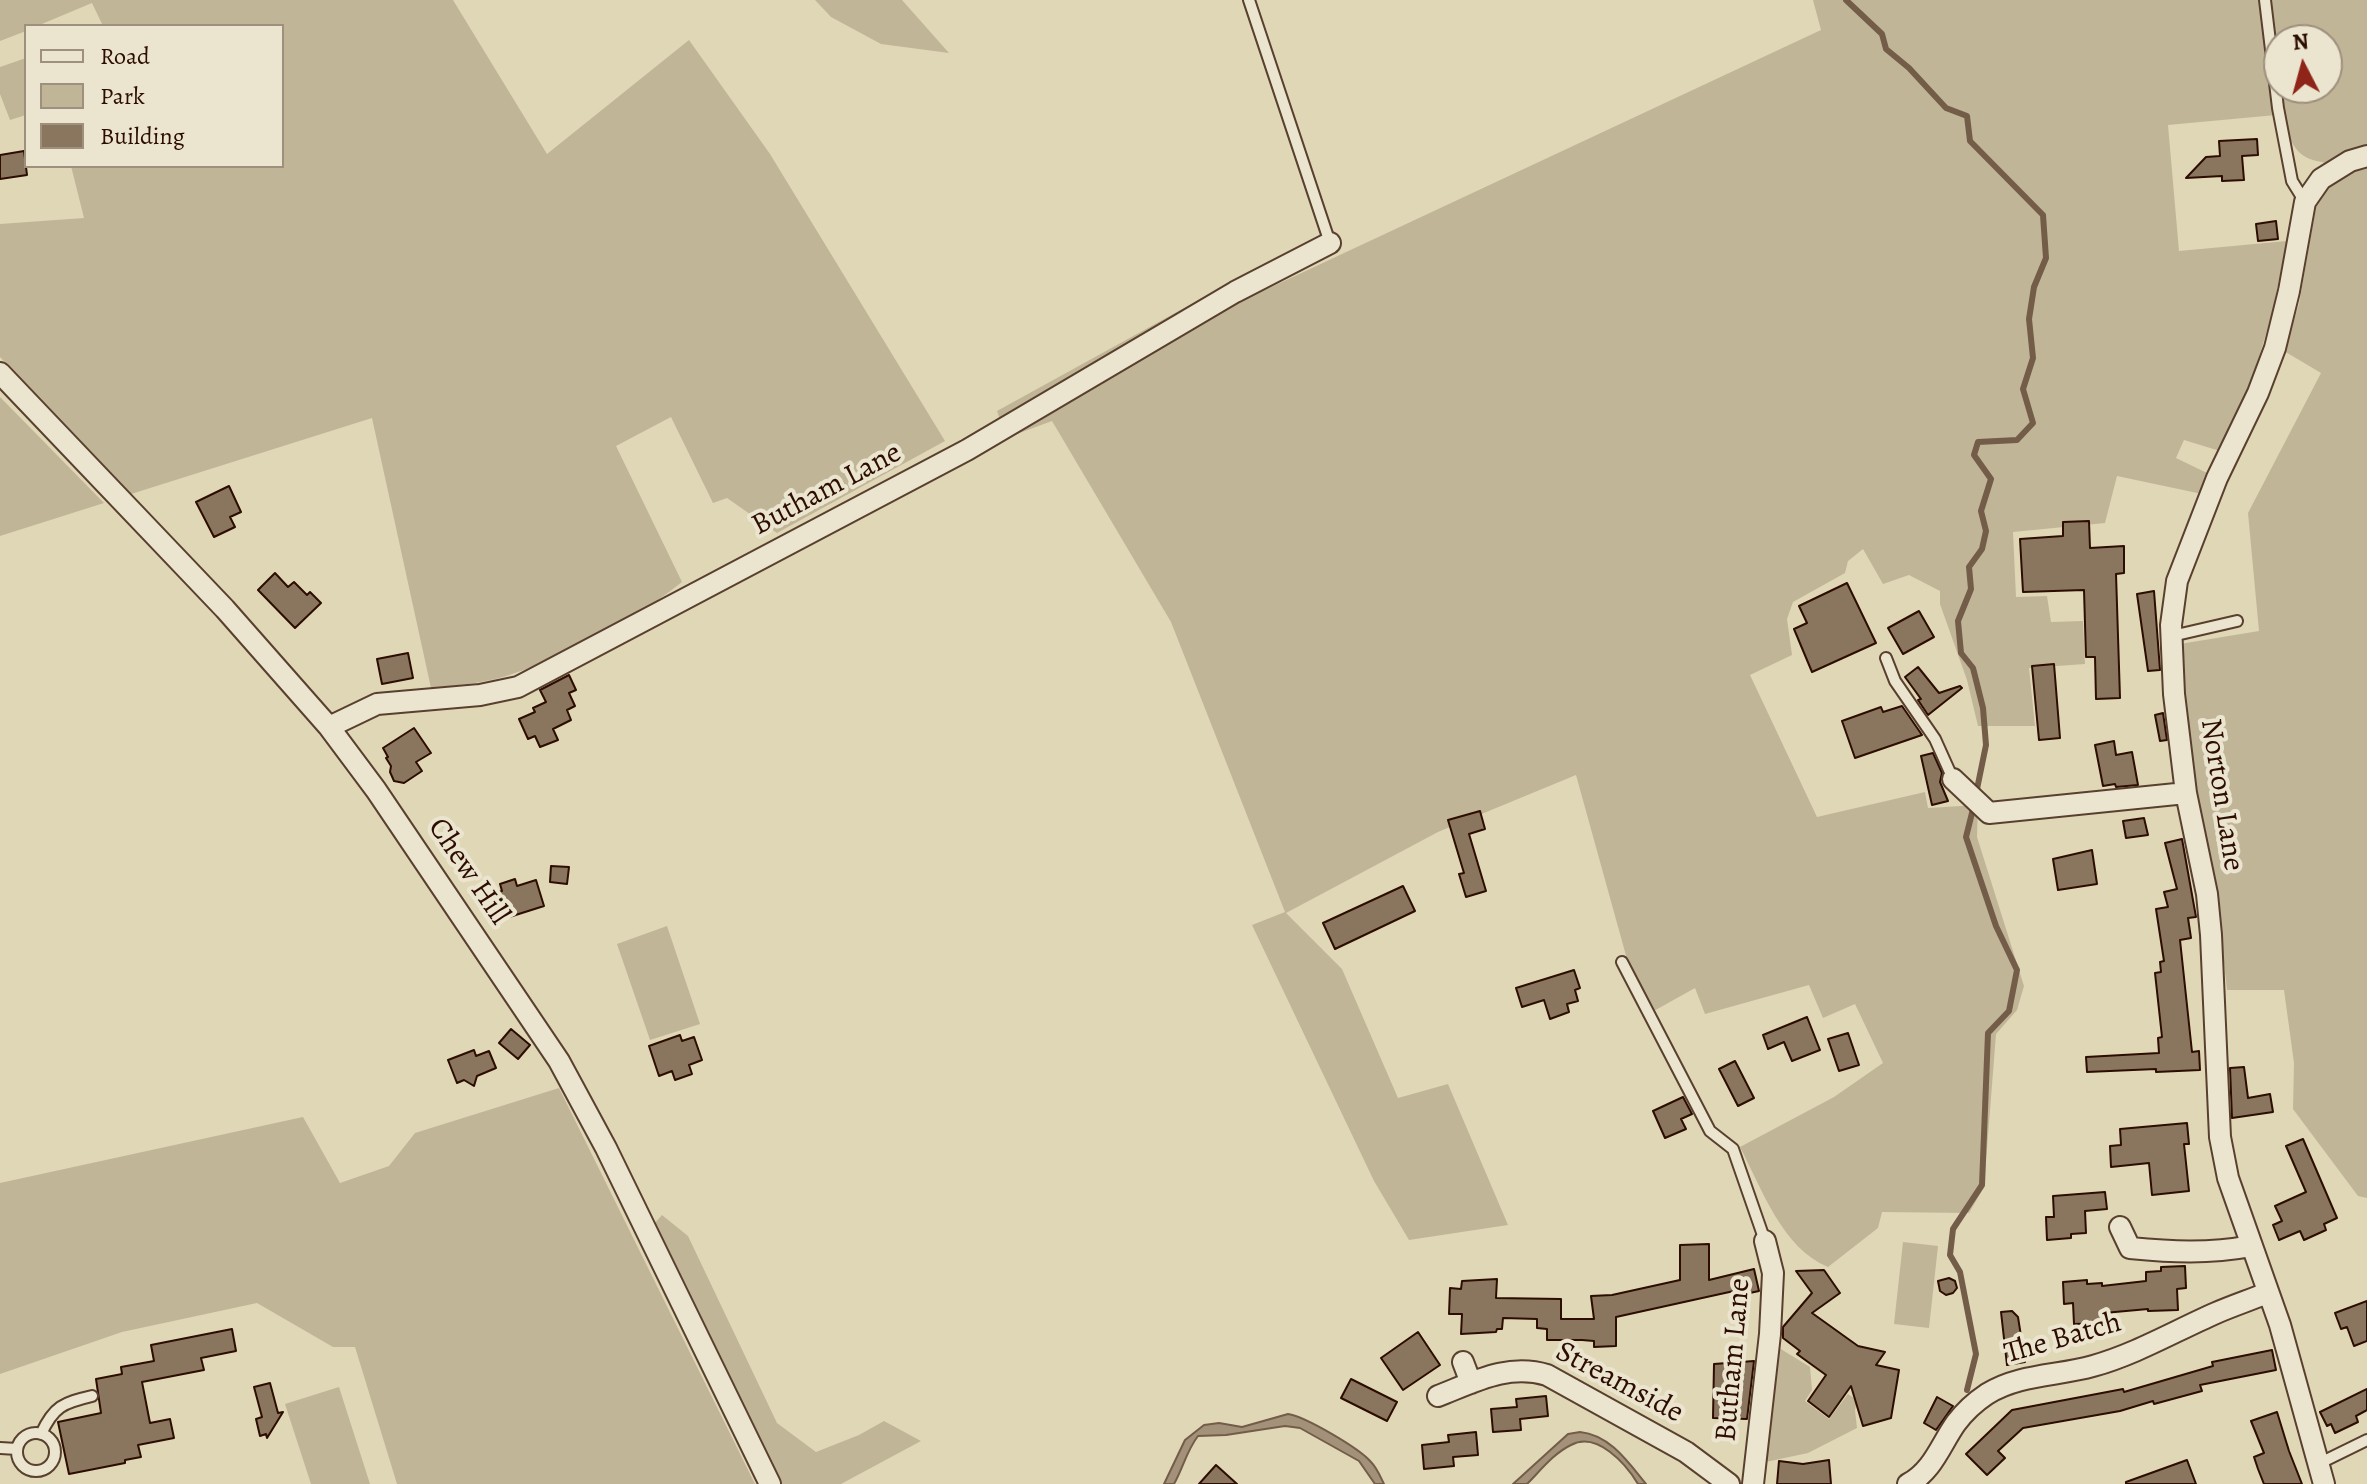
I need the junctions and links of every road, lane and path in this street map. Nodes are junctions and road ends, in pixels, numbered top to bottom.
1 (1249, 0) edge
2 (2265, 0) edge
3 (2367, 156) edge
4 (2305, 202) junction
5 (1330, 243) joint
6 (0, 373) edge
7 (2237, 621) dead end
8 (2172, 636) junction
9 (1886, 658) dead end
10 (329, 727) junction
11 (1959, 784) joint
12 (2186, 793) junction
13 (1622, 962) dead end
14 (2120, 1227) dead end
15 (1765, 1241) joint
16 (2251, 1246) junction
17 (2267, 1293) junction
18 (1463, 1362) dead end
19 (1471, 1383) junction
20 (92, 1396) dead end
21 (1438, 1396) dead end
22 (41, 1434) junction
23 (2367, 1440) edge
24 (0, 1448) edge
25 (17, 1449) junction
26 (2318, 1464) junction
27 (770, 1484) edge
28 (1729, 1484) edge
29 (1753, 1484) edge
30 (1908, 1484) edge
31 (2324, 1484) edge

1 - 5 lane
2 - 4 lane
3 - 4 street
4 - 8 street, Norton Lane
5 - 10 street, Butham Lane
6 - 10 street, Chew Hill
7 - 8 lane
8 - 12 street, Norton Lane
9 - 11 lane
10 - 27 street, Chew Hill
11 - 12 street
12 - 16 street, Norton Lane
13 - 15 lane
14 - 16 street
15 - 29 street, Butham Lane
16 - 17 street, Norton Lane
17 - 26 street, Norton Lane
17 - 30 street, The Batch
18 - 19 street
19 - 21 street, Streamside
19 - 28 street, Streamside
20 - 22 lane
22 - 25 lane
22 - 25 lane
23 - 26 lane
24 - 25 lane
26 - 31 street, Norton Lane

